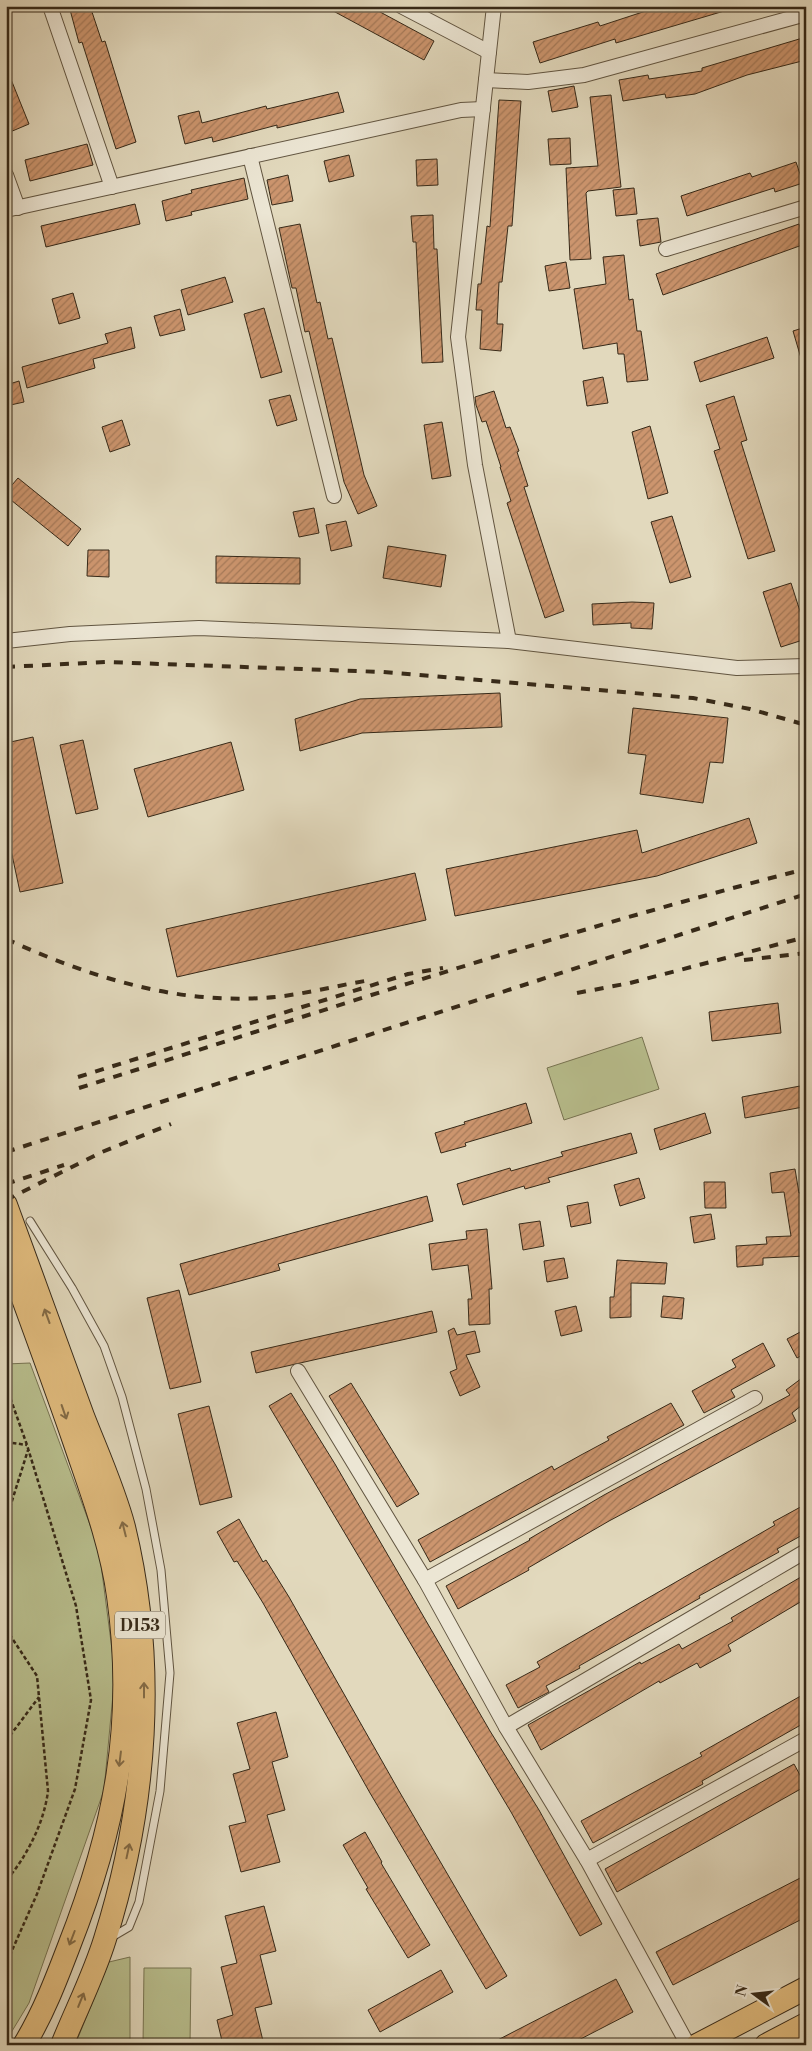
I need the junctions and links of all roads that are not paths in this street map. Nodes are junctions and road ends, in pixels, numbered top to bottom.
1 (50, 6) edge
2 (401, 6) edge
3 (494, 6) edge
4 (806, 14) edge
5 (489, 52) junction
6 (486, 80) junction
7 (483, 109) junction
8 (250, 156) junction
9 (6, 176) edge
10 (112, 187) junction
11 (806, 208) edge
12 (12, 209) edge
13 (666, 250) dead end
14 (334, 496) dead end
15 (6, 641) edge
16 (509, 641) junction
17 (806, 666) edge
18 (6, 1205) edge
19 (30, 1221) dead end
20 (6, 1252) edge
21 (56, 1364) junction
22 (298, 1371) dead end
23 (755, 1398) dead end
24 (806, 1550) edge
25 (425, 1580) junction
26 (506, 1727) junction
27 (806, 1739) edge
28 (587, 1860) junction
29 (105, 1941) junction
30 (806, 1988) edge
31 (806, 2024) edge
32 (24, 2045) edge
33 (62, 2045) edge
34 (688, 2045) edge
35 (697, 2045) edge
36 (766, 2045) edge

1 - 10 street
2 - 5 street
3 - 5 street
4 - 6 street
5 - 6 street
6 - 7 street
7 - 8 street
7 - 16 street
8 - 10 street
8 - 14 street
9 - 12 street
10 - 12 street
11 - 13 street
15 - 16 street
16 - 17 street
21 -> 18 main road, D153
19 - 29 lane
20 - 21 main road, D153
29 -> 21 main road, D153
21 -> 32 main road, D153
22 - 25 street
23 - 25 street
24 - 26 street
25 - 26 street
26 - 28 street
27 - 28 street
28 - 34 street
33 -> 29 main road, D153
30 - 35 main road
31 - 36 main road

